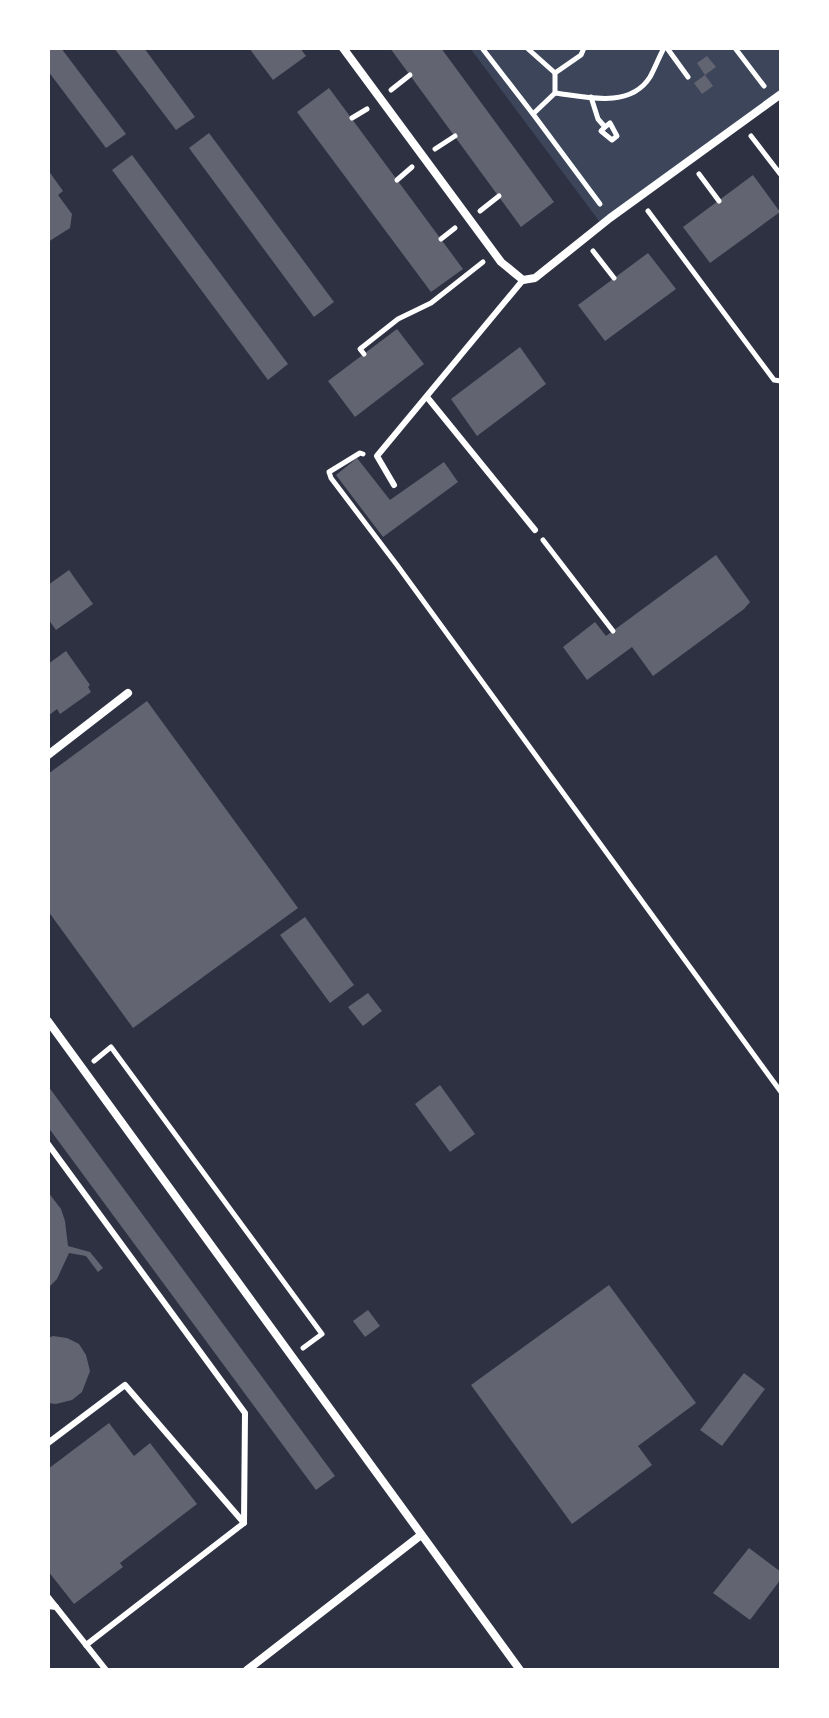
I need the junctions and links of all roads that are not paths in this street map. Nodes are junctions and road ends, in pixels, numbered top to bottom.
1 (343, 48) edge
2 (777, 97) edge
3 (523, 280) junction
4 (427, 397) junction
5 (394, 485) dead end
6 (535, 530) road end
7 (128, 693) dead end
8 (48, 755) edge
9 (48, 1021) edge
10 (48, 1144) edge
11 (48, 1443) edge
12 (244, 1523) junction
13 (421, 1535) junction
14 (48, 1597) edge
15 (52, 1607) edge
16 (86, 1645) junction
17 (106, 1670) edge
18 (247, 1670) edge
19 (520, 1670) edge

1 - 3 street
2 - 3 street
3 - 4 lane
4 - 5 lane
4 - 6 lane
7 - 8 street
9 - 13 street
10 - 12 lane
11 - 12 lane
12 - 16 lane
13 - 18 street
13 - 19 street
14 - 15 lane
15 - 16 lane
16 - 17 lane

